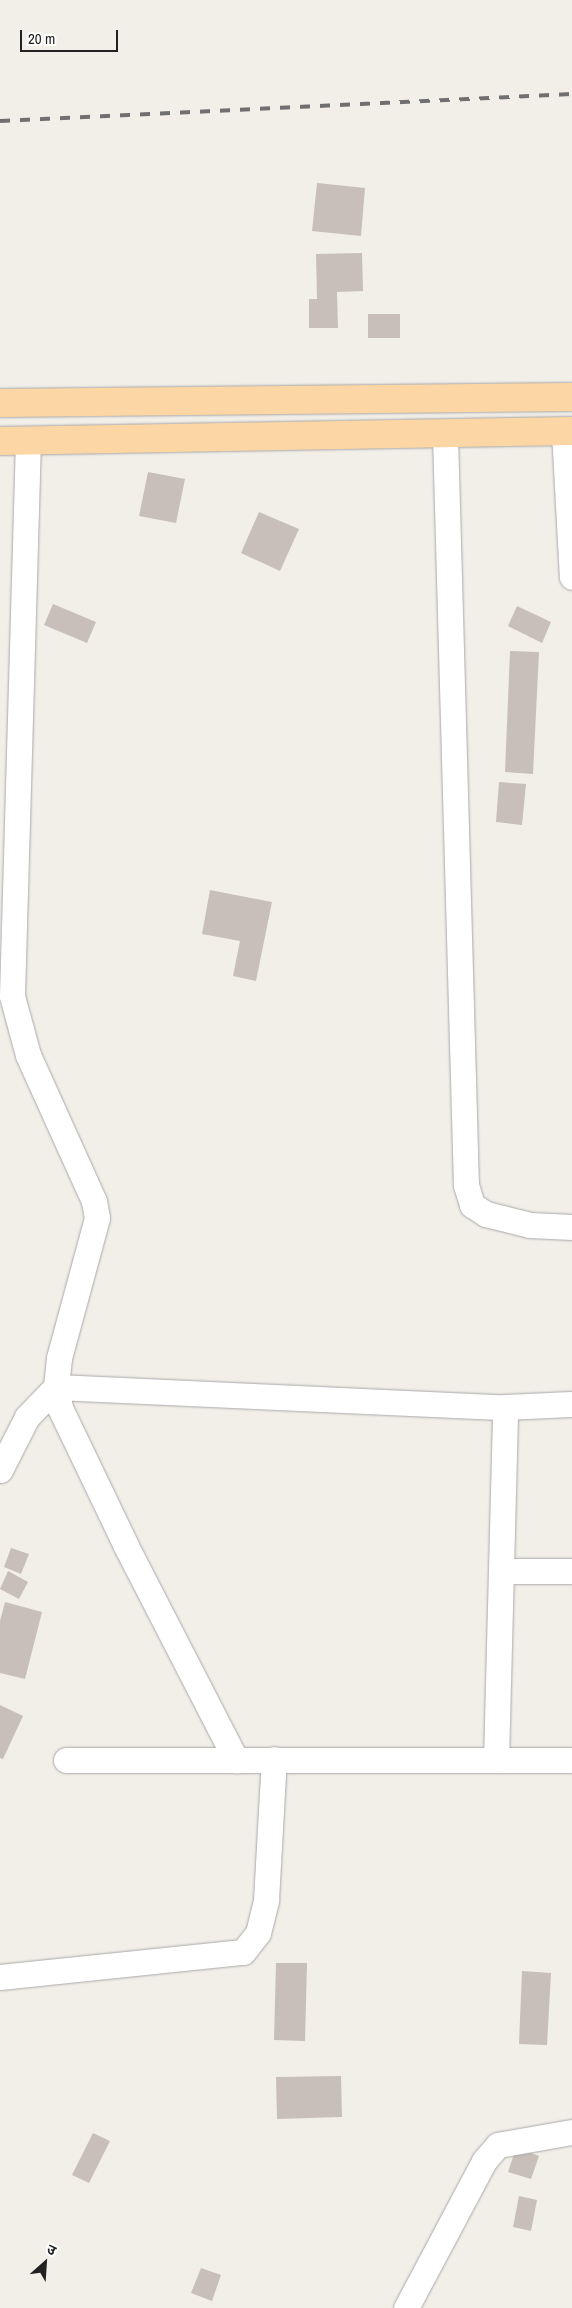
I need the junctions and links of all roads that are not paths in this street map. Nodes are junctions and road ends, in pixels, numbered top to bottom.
1 (572, 397) edge
2 (0, 403) edge
3 (568, 431) edge
4 (445, 435) junction
5 (28, 440) junction
6 (0, 441) edge
7 (572, 577) edge
8 (572, 1227) edge
9 (56, 1387) junction
10 (572, 1404) edge
11 (505, 1407) junction
12 (0, 1470) edge
13 (503, 1571) junction
14 (572, 1571) edge
15 (66, 1760) dead end
16 (236, 1760) junction
17 (274, 1760) junction
18 (496, 1760) junction
19 (572, 1760) edge
20 (0, 1977) edge
21 (572, 2132) edge
22 (406, 2308) edge

1 - 2 main road
3 - 4 main road
3 - 7 street
4 - 5 main road
4 - 8 street
5 - 6 main road
5 - 9 street
9 - 11 street
9 - 12 street
9 - 16 street
10 - 11 street
11 - 13 street
13 - 14 street
13 - 18 street
15 - 16 street
16 - 17 street
17 - 18 street
17 - 20 street
18 - 19 street
21 - 22 street

